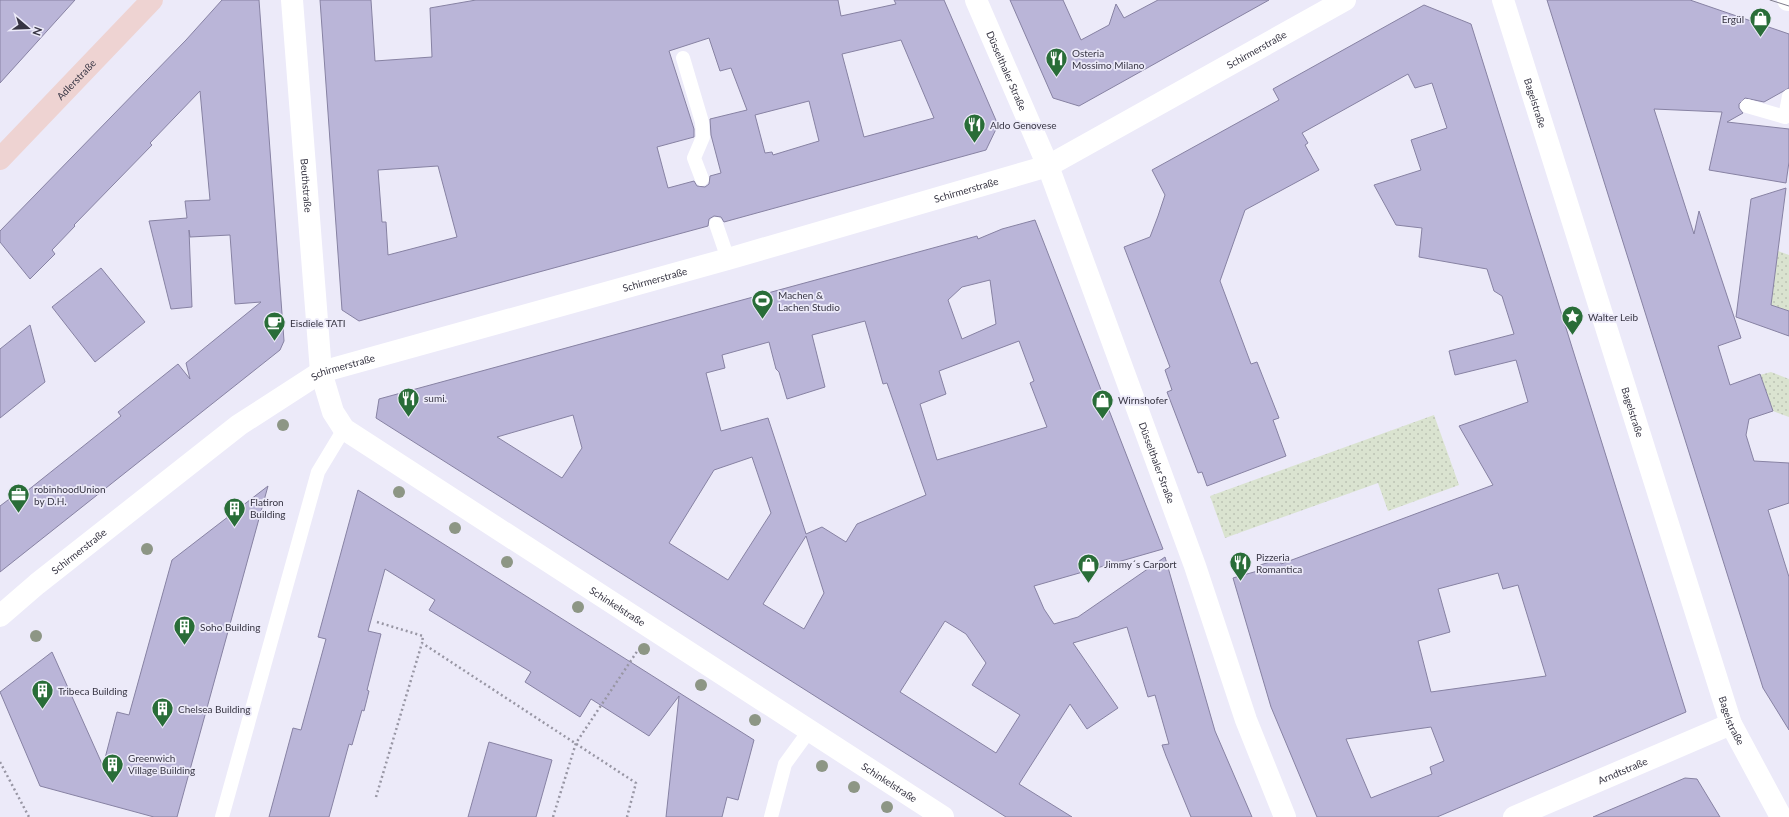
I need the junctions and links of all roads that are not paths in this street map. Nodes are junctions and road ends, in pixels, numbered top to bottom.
1 (152, 0) edge
2 (292, 0) edge
3 (976, 0) edge
4 (1345, 0) edge
5 (1503, 0) edge
6 (683, 58) dead end
7 (1789, 96) edge
8 (1747, 106) dead end
9 (0, 159) edge
10 (1048, 166) junction
11 (702, 179) dead end
12 (716, 224) dead end
13 (728, 260) junction
14 (321, 372) junction
15 (344, 429) junction
16 (0, 616) edge
17 (1731, 724) junction
18 (809, 731) junction
19 (222, 817) edge
20 (771, 817) edge
21 (943, 817) edge
22 (1285, 817) edge
23 (1514, 817) edge
24 (1781, 817) edge

1 - 9 main road, Adlerstraße
2 - 14 street, Beuthstraße
3 - 10 street, Düsselthaler Straße
4 - 10 street, Schirmerstraße
5 - 17 street, Bagelstraße
6 - 11 lane
7 - 8 lane
10 - 13 street, Schirmerstraße
10 - 22 street, Düsselthaler Straße
12 - 13 lane
13 - 14 street, Schirmerstraße
14 - 15 street, Schinkelstraße
14 - 16 street, Schirmerstraße
15 - 18 street, Schinkelstraße
15 - 19 lane
17 - 23 street, Arndtstraße
17 - 24 street, Bagelstraße
18 - 20 lane
18 - 21 street, Schinkelstraße

